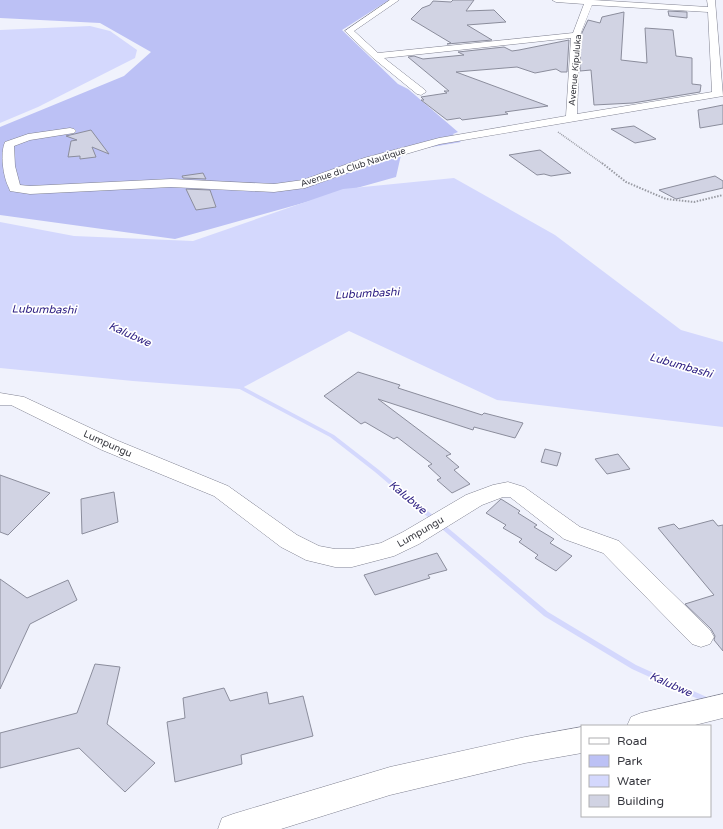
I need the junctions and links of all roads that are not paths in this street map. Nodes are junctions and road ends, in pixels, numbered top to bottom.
1 (395, 0) edge
2 (556, 0) edge
3 (711, 0) edge
4 (589, 1) edge
5 (710, 10) junction
6 (576, 35) junction
7 (376, 56) junction
8 (421, 92) dead end
9 (720, 94) edge
10 (571, 119) junction
11 (70, 131) dead end
12 (0, 399) edge
13 (701, 637) dead end
14 (723, 706) edge
15 (645, 725) edge
16 (581, 740) edge
17 (233, 829) edge

1 - 7 street
2 - 4 street
3 - 5 street
4 - 5 street
4 - 6 street, Avenue Kipuluka
5 - 9 street
6 - 7 street
6 - 10 street, Avenue Kipuluka
7 - 8 street
9 - 10 street, Avenue du Club Nautique
10 - 11 street, Avenue du Club Nautique
12 - 13 street, Lumpungu
14 - 15 street
16 - 17 street

